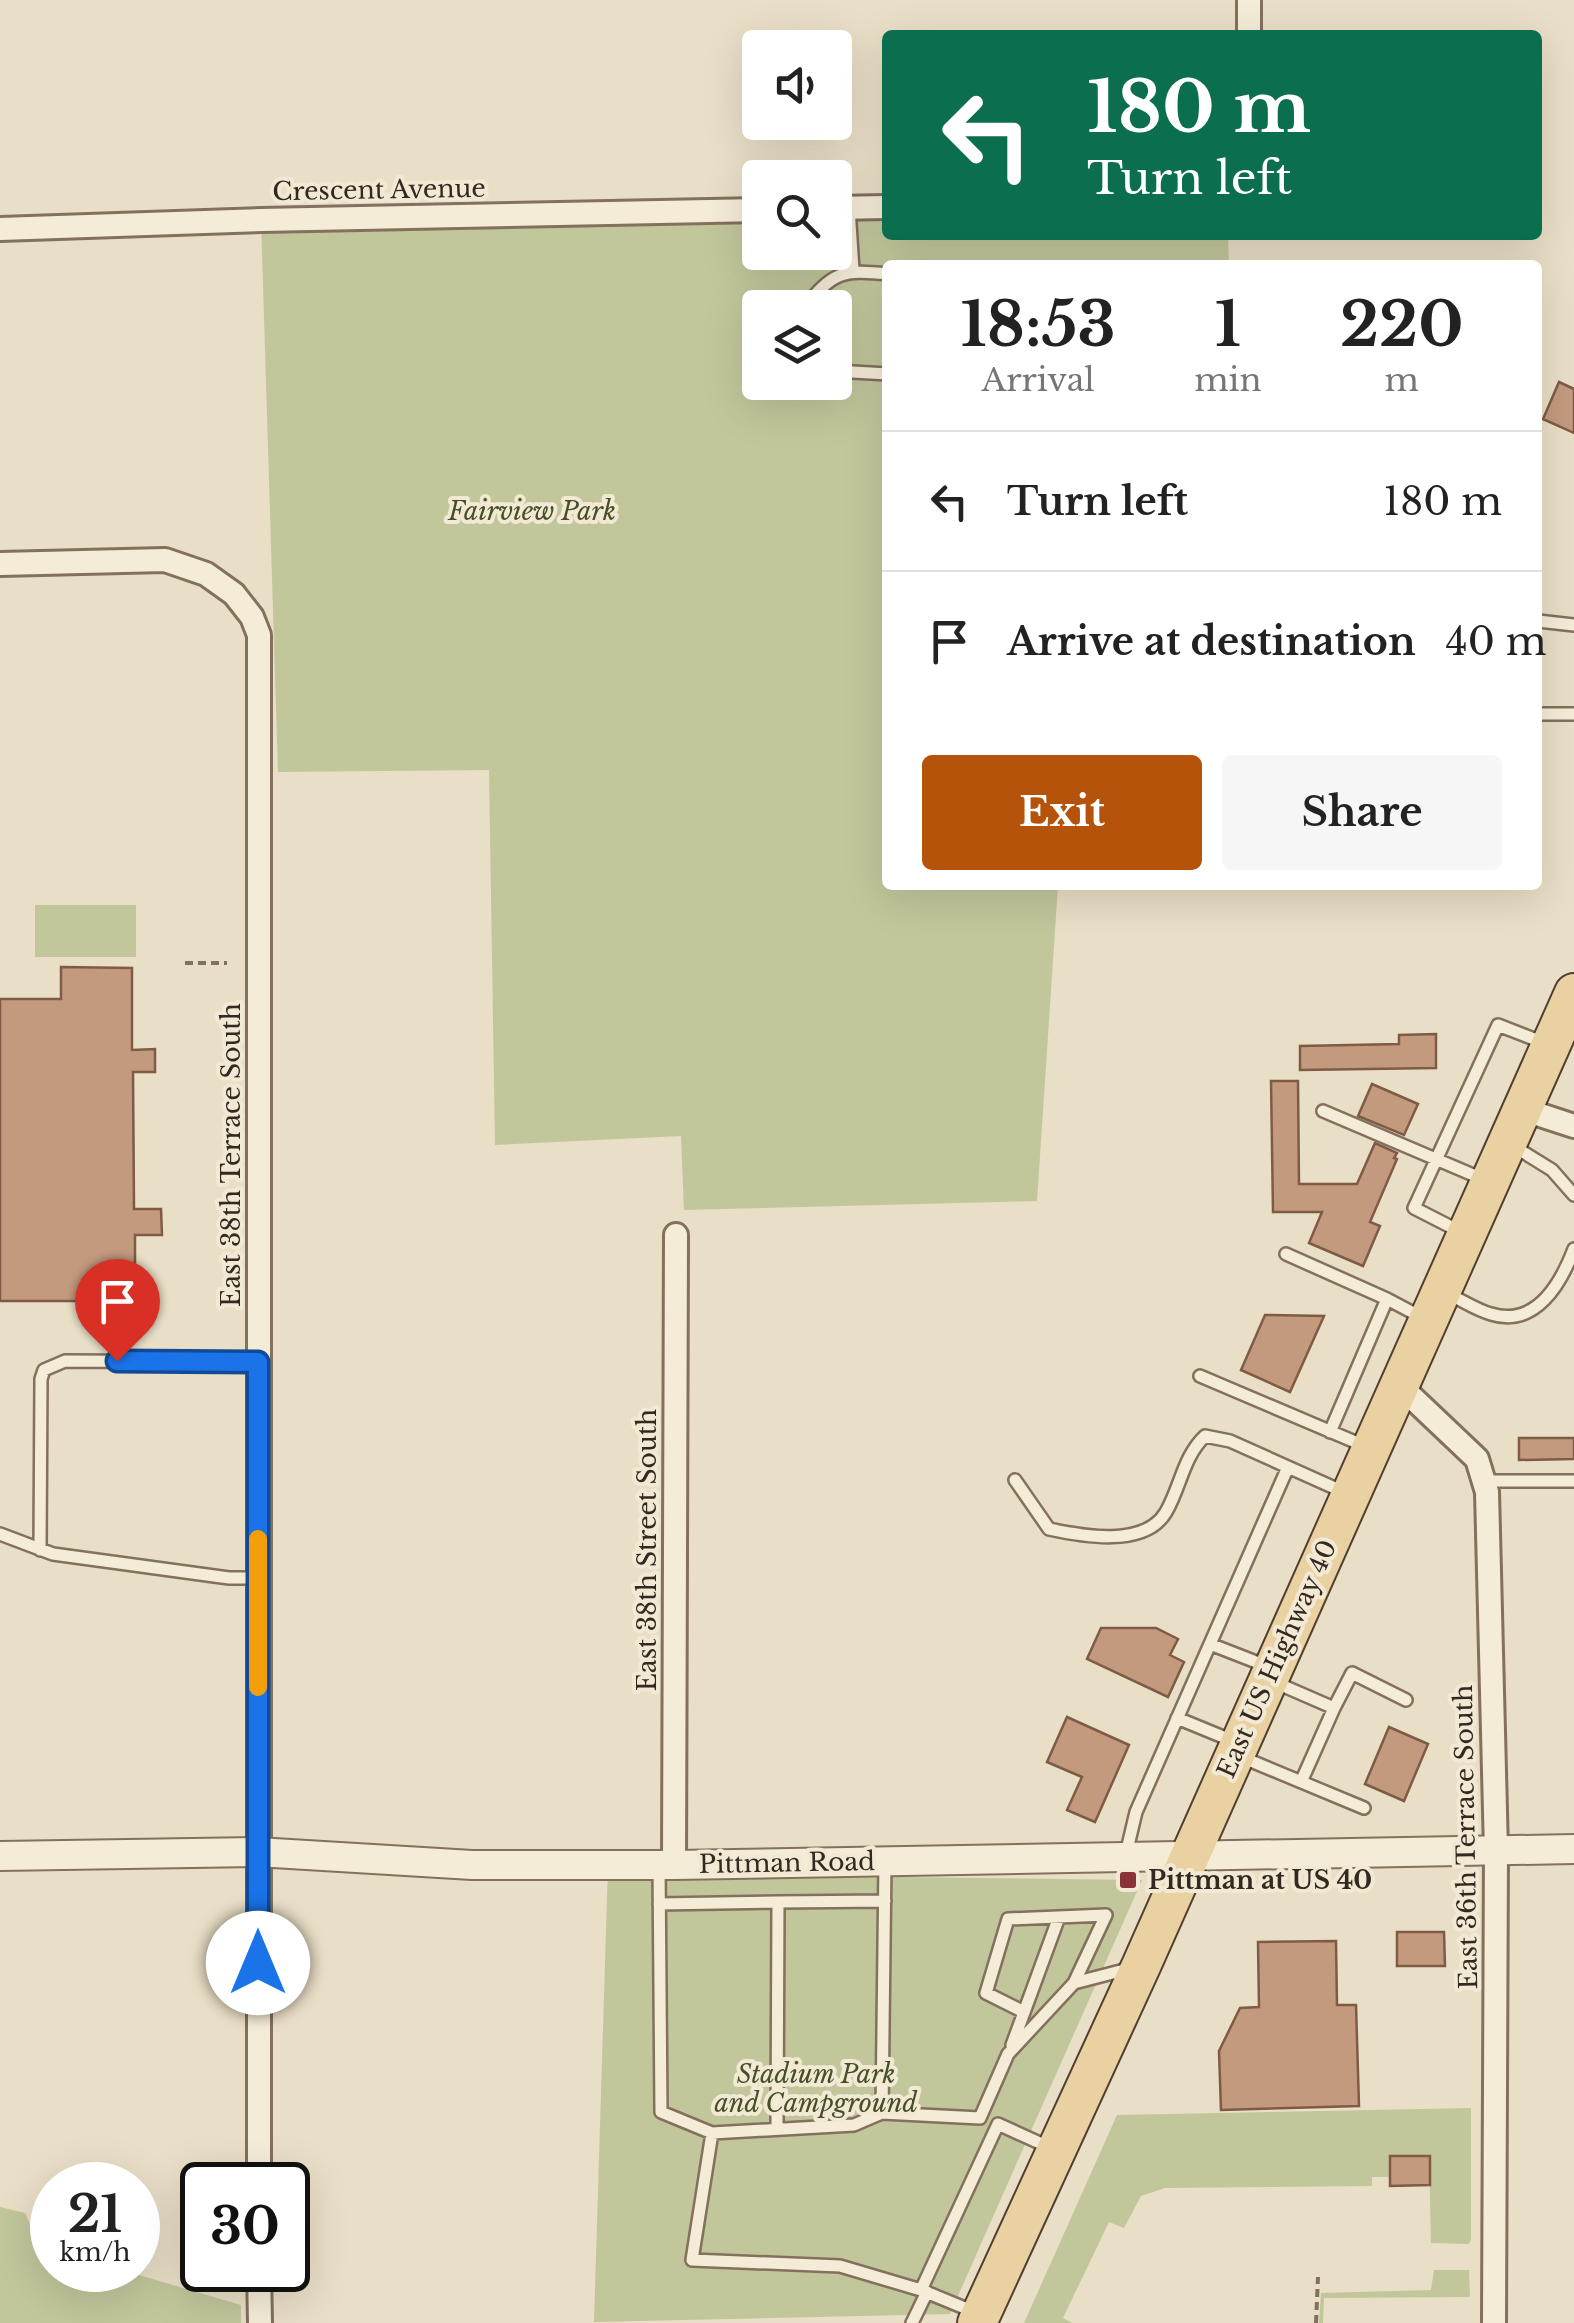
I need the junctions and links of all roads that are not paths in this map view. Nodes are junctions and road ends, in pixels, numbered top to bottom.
1 (1249, 0) edge
2 (1249, 30) edge
3 (852, 208) edge
4 (882, 208) edge
5 (742, 210) edge
6 (0, 229) edge
7 (852, 264) edge
8 (853, 270) junction
9 (882, 273) edge
10 (819, 290) edge
11 (852, 372) edge
12 (882, 374) edge
13 (0, 564) edge
14 (1542, 621) edge
15 (1574, 625) edge
16 (1542, 714) edge
17 (1574, 714) edge
18 (1574, 993) edge
19 (1550, 1045) junction
20 (1322, 1111) dead end
21 (1514, 1126) junction
22 (1574, 1126) edge
23 (1437, 1160) junction
24 (1489, 1182) junction
25 (1574, 1196) edge
26 (1465, 1234) junction
27 (676, 1235) dead end
28 (1574, 1249) edge
29 (1286, 1254) dead end
30 (1387, 1299) junction
31 (1435, 1306) junction
32 (258, 1362) junction
33 (1200, 1376) dead end
34 (1399, 1384) junction
35 (1330, 1432) junction
36 (1370, 1449) junction
37 (1288, 1467) junction
38 (1015, 1480) dead end
39 (1484, 1481) junction
40 (1574, 1481) edge
41 (1350, 1494) junction
42 (0, 1534) edge
43 (40, 1550) junction
44 (258, 1578) junction
45 (1210, 1644) junction
46 (1271, 1674) junction
47 (1406, 1700) dead end
48 (1334, 1708) junction
49 (1177, 1718) junction
50 (1237, 1749) junction
51 (1300, 1782) junction
52 (1364, 1808) dead end
53 (1574, 1849) edge
54 (1496, 1851) junction
55 (257, 1852) junction
56 (0, 1856) edge
57 (1189, 1858) junction
58 (1125, 1859) junction
59 (886, 1862) junction
60 (666, 1865) junction
61 (885, 1900) junction
62 (778, 1902) junction
63 (659, 1904) junction
64 (1059, 1916) junction
65 (1142, 1966) junction
66 (1074, 1982) junction
67 (1024, 2012) junction
68 (1008, 2054) junction
69 (882, 2113) junction
70 (980, 2118) junction
71 (998, 2124) junction
72 (777, 2129) junction
73 (712, 2133) junction
74 (1056, 2151) junction
75 (259, 2162) edge
76 (924, 2291) junction
77 (259, 2292) edge
78 (979, 2319) edge
79 (260, 2323) edge
80 (912, 2323) edge
81 (1494, 2323) edge

1 - 2 street
3 - 4 street
5 - 6 street, Crescent Avenue
7 - 8 lane
8 - 9 lane
8 - 10 lane
11 - 12 lane
13 - 32 street, East 38th Terrace South
14 - 15 lane
16 - 17 lane
18 - 19 main road, East US Highway 40
19 - 21 main road, East US Highway 40
19 - 23 lane
20 - 23 lane
21 - 22 street
21 - 24 main road, East US Highway 40
21 - 25 lane
23 - 24 lane
23 - 26 lane
24 - 26 main road, East US Highway 40
26 - 31 main road, East US Highway 40
27 - 60 street, East 38th Street South
28 - 31 lane
29 - 30 lane
30 - 31 lane
30 - 35 lane
31 - 34 main road, East US Highway 40
32 - 43 lane
32 - 44 street, East 38th Terrace South
33 - 35 lane
34 - 36 main road, East US Highway 40
34 - 39 street, East 36th Terrace South
35 - 36 lane
36 - 41 main road, East US Highway 40
37 - 38 lane
37 - 41 lane
37 - 45 lane
39 - 40 lane
39 - 54 street, East 36th Terrace South
41 - 46 main road, East US Highway 40
42 - 43 lane
43 - 44 lane
44 - 55 street, East 38th Terrace South
45 - 46 lane
45 - 49 lane
46 - 48 lane
46 - 50 main road, East US Highway 40
47 - 48 lane
48 - 51 lane
49 - 50 lane
49 - 58 lane
50 - 51 lane
50 - 57 main road, East US Highway 40
51 - 52 lane
53 - 54 street, Pittman Road
54 - 57 street, Pittman Road
54 - 81 street, East 36th Terrace South
55 - 56 street, Pittman Road
55 - 60 street, Pittman Road
55 - 75 street, East 38th Terrace South
57 - 58 street, Pittman Road
57 - 65 main road, East US Highway 40
58 - 59 street, Pittman Road
59 - 60 street, Pittman Road
59 - 61 lane
60 - 63 lane
61 - 62 lane
61 - 69 lane
62 - 63 lane
62 - 72 lane
63 - 73 lane
64 - 66 lane
64 - 67 lane
64 - 67 lane
65 - 66 lane
65 - 74 main road, East US Highway 40
66 - 68 lane
67 - 68 lane
68 - 70 lane
69 - 70 lane
69 - 72 lane
70 - 71 lane
71 - 74 lane
71 - 76 lane
72 - 73 lane
73 - 76 lane
74 - 78 main road, East US Highway 40
76 - 78 lane
76 - 80 lane
77 - 79 street

